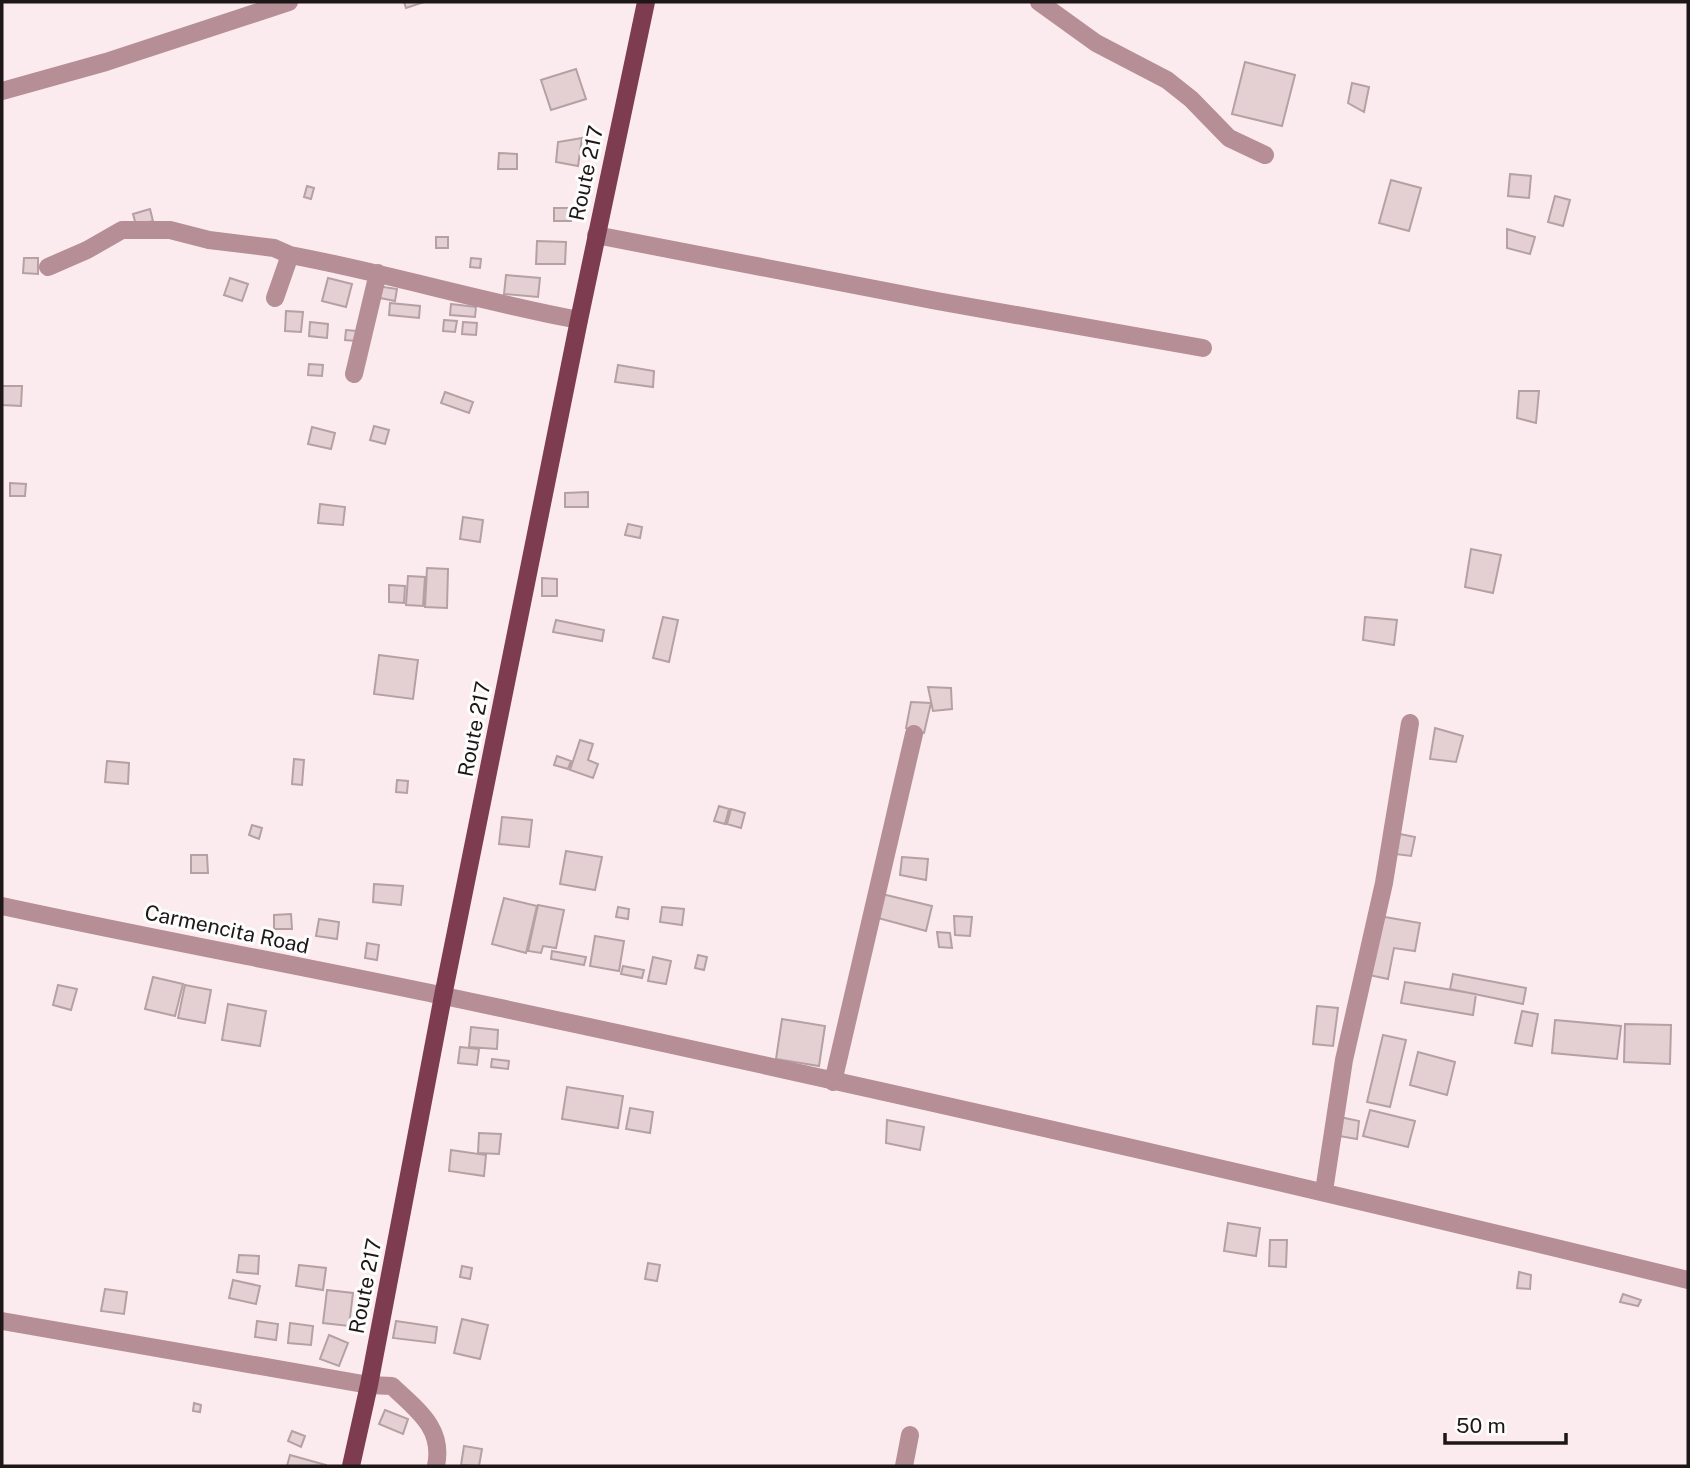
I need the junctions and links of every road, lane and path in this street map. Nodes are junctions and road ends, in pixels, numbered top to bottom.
1 (289, 2) edge
2 (646, 2) edge
3 (1039, 2) edge
4 (2, 91) edge
5 (1265, 155) dead end
6 (596, 235) junction
7 (290, 255) junction
8 (48, 267) dead end
9 (378, 274) junction
10 (275, 298) dead end
11 (579, 320) junction
12 (1203, 348) dead end
13 (354, 374) dead end
14 (1410, 723) dead end
15 (914, 734) dead end
16 (2, 906) edge
17 (443, 996) junction
18 (833, 1082) junction
19 (1324, 1191) junction
20 (1688, 1280) edge
21 (2, 1321) edge
22 (369, 1385) junction
23 (910, 1435) dead end
24 (351, 1466) edge
25 (436, 1466) edge
26 (904, 1466) edge

1 - 4 street
2 - 6 main road, Route 217
3 - 5 street
6 - 11 main road, Route 217
6 - 12 street
7 - 8 street
7 - 9 street
7 - 10 street
9 - 11 street
9 - 13 street
11 - 17 main road, Route 217
14 - 19 street
15 - 18 street
16 - 17 street, Carmencita Road
17 - 18 street, Carmencita Road
17 - 22 main road, Route 217
18 - 19 street, Carmencita Road
19 - 20 street, Carmencita Road
21 - 22 street
22 - 24 main road, Route 217
22 - 25 street
23 - 26 street

